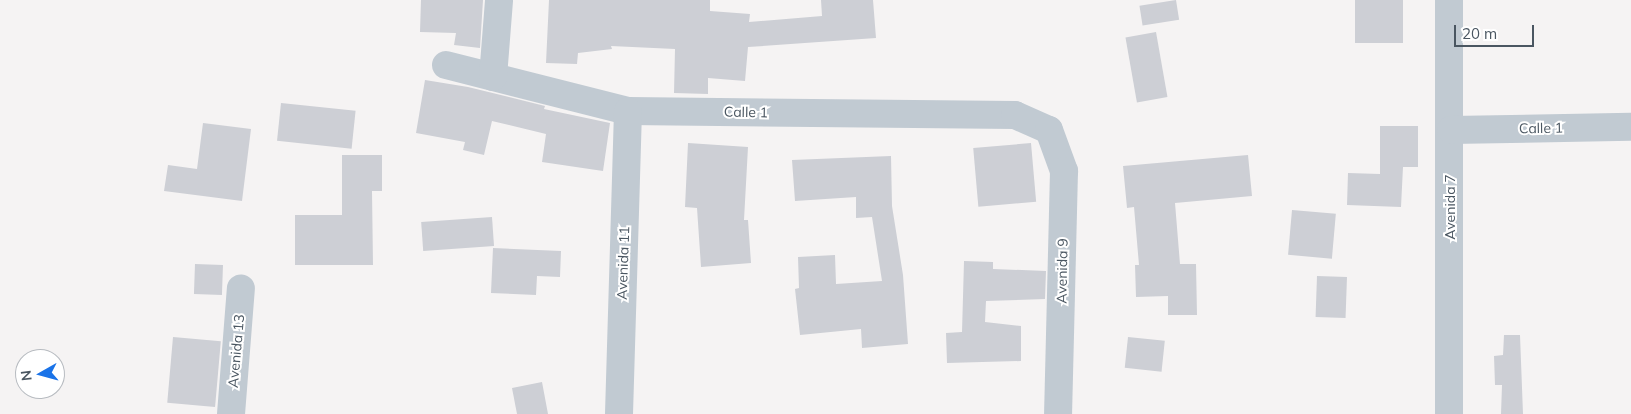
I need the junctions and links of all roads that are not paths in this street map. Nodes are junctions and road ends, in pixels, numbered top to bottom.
1 (499, 0) edge
2 (1449, 0) edge
3 (446, 65) dead end
4 (493, 77) junction
5 (628, 111) junction
6 (1631, 127) edge
7 (1049, 130) joint
8 (1450, 130) junction
9 (241, 288) dead end
10 (231, 414) edge
11 (619, 414) edge
12 (1058, 414) edge
13 (1449, 414) edge

1 - 4 street
2 - 8 street, Avenida 7
3 - 4 street, Calle 1
4 - 5 street, Calle 1
5 - 7 street, Calle 1
5 - 11 street, Avenida 11
6 - 8 street, Calle 1
7 - 12 street, Avenida 9
8 - 13 street, Avenida 7
9 - 10 street, Avenida 13

